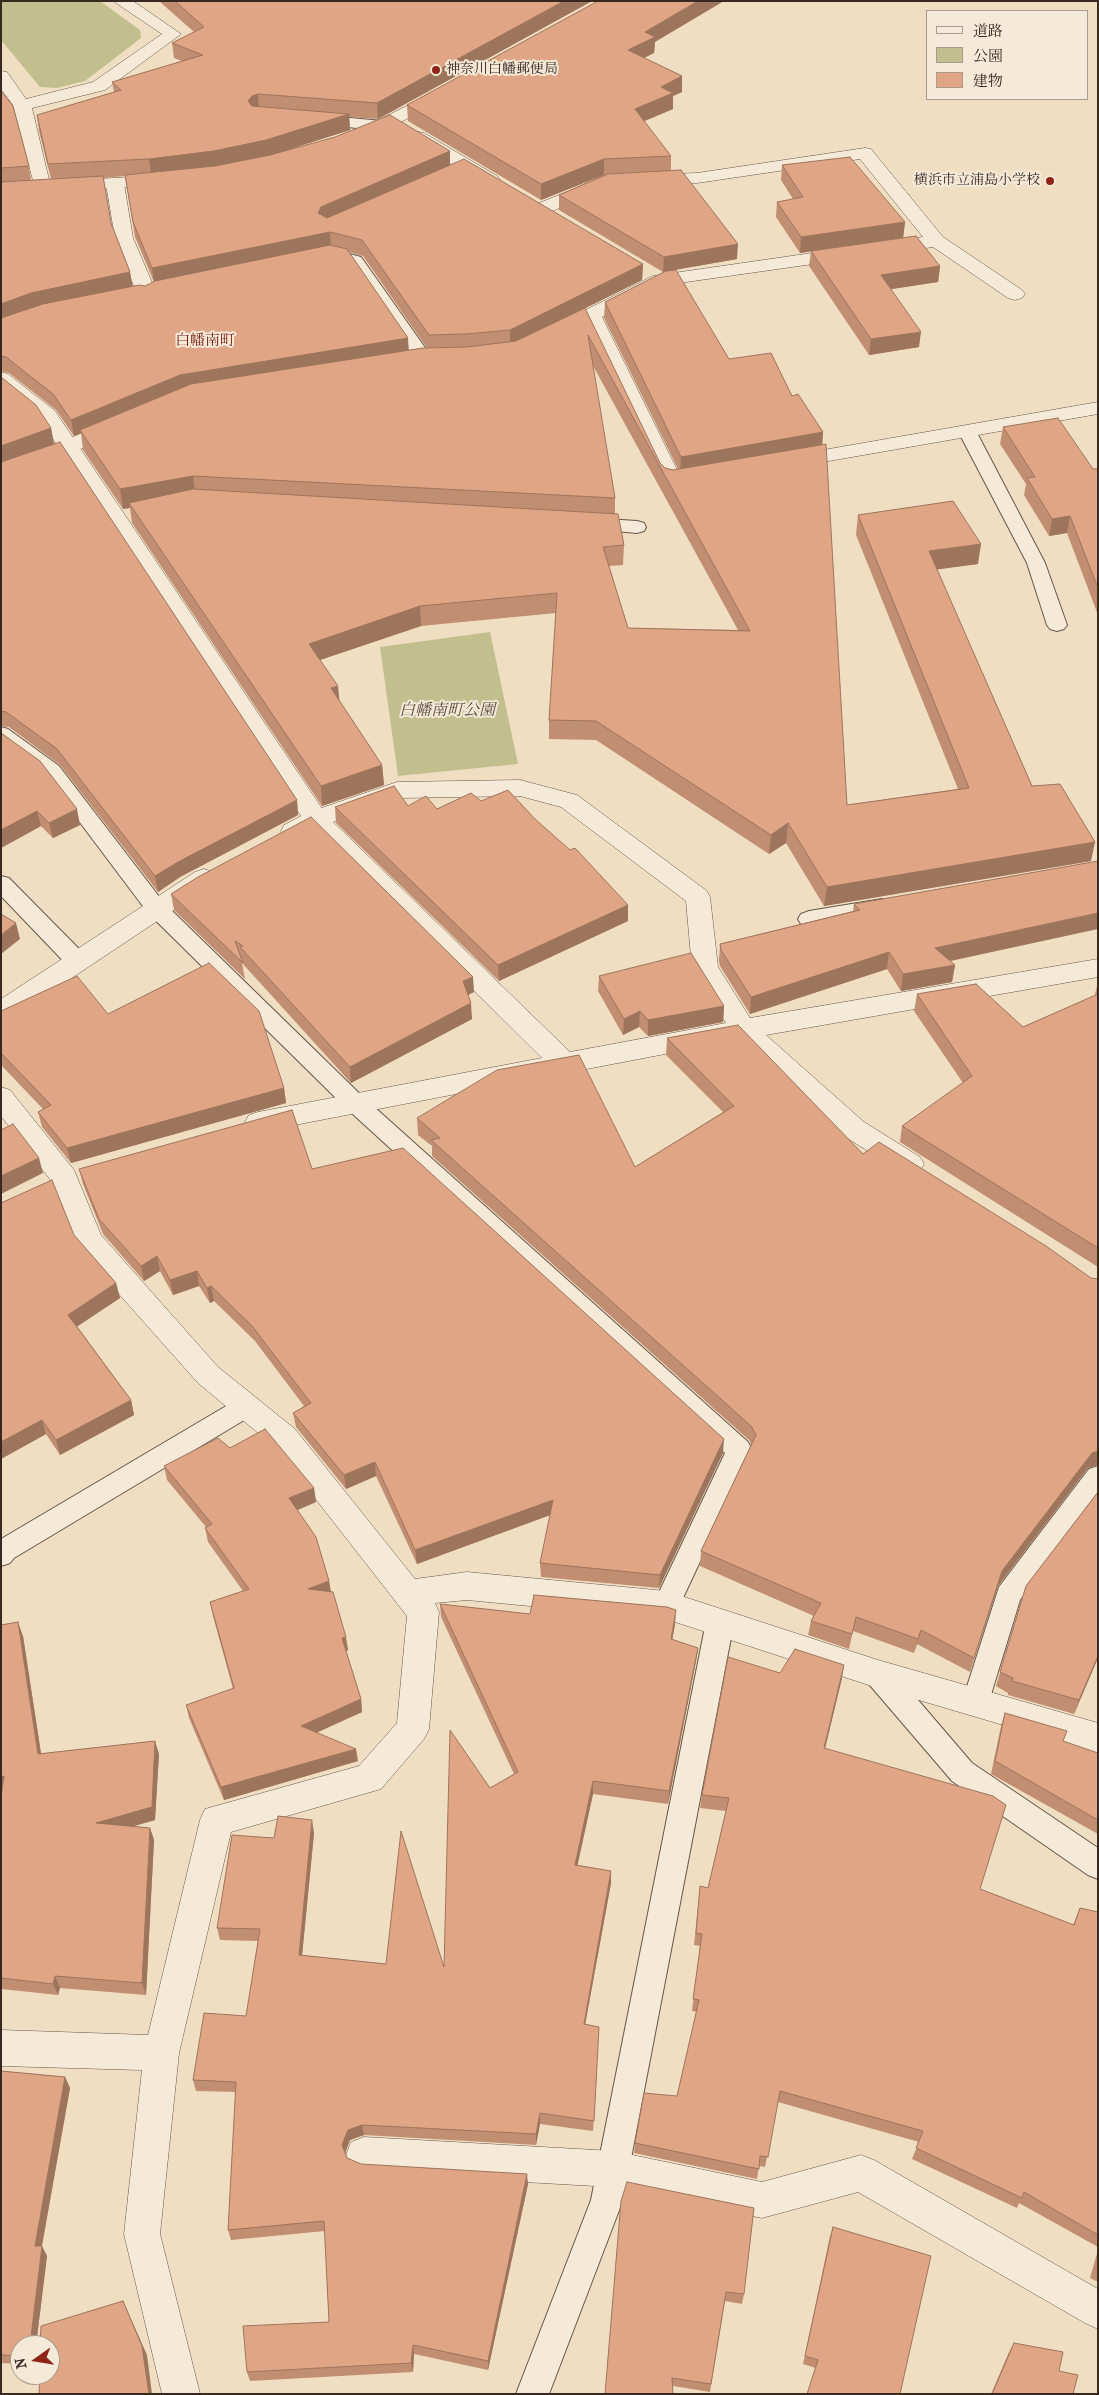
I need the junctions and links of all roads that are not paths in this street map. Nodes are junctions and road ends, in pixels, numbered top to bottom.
1 (121, 1) edge
2 (1, 76) edge
3 (452, 88) edge
4 (22, 105) junction
5 (299, 119) edge
6 (386, 123) junction
7 (345, 141) edge
8 (466, 166) junction
9 (449, 173) edge
10 (179, 178) edge
11 (632, 181) edge
12 (604, 182) edge
13 (115, 184) junction
14 (42, 188) junction
15 (1, 190) edge
16 (508, 190) edge
17 (524, 200) edge
18 (541, 209) junction
19 (558, 220) edge
20 (936, 241) junction
21 (311, 259) edge
22 (643, 270) edge
23 (660, 280) junction
24 (166, 290) edge
25 (147, 294) junction
26 (1015, 294) dead end
27 (128, 297) edge
28 (591, 314) junction
29 (541, 340) edge
30 (433, 359) joint
31 (405, 362) edge
32 (1, 378) edge
33 (1098, 408) edge
34 (136, 418) edge
35 (967, 431) junction
36 (69, 447) junction
37 (767, 465) edge
38 (1, 472) edge
39 (710, 475) edge
40 (568, 523) edge
41 (638, 527) dead end
42 (1057, 625) dead end
43 (1, 734) edge
44 (316, 819) junction
45 (274, 841) edge
46 (224, 868) edge
47 (1, 883) edge
48 (905, 902) edge
49 (156, 908) junction
50 (809, 919) dead end
51 (77, 961) junction
52 (1098, 968) edge
53 (1, 1012) edge
54 (743, 1028) junction
55 (563, 1062) junction
56 (1, 1097) edge
57 (354, 1102) junction
58 (236, 1128) edge
59 (929, 1176) edge
60 (247, 1406) junction
61 (1098, 1478) edge
62 (1, 1555) edge
63 (408, 1592) junction
64 (666, 1605) junction
65 (720, 1622) junction
66 (878, 1674) junction
67 (976, 1702) junction
68 (1098, 1738) edge
69 (1098, 1865) edge
70 (1, 2048) edge
71 (161, 2053) junction
72 (364, 2155) dead end
73 (613, 2169) junction
74 (1098, 2310) edge
75 (182, 2394) edge
76 (532, 2394) edge

1 - 4 street
2 - 4 street
3 - 6 street
4 - 14 street
5 - 6 lane
6 - 7 street
6 - 8 street
8 - 9 lane
8 - 16 street
10 - 13 street
11 - 20 street
12 - 18 street
13 - 14 street
13 - 25 street
14 - 15 street
17 - 18 street
18 - 19 street
20 - 23 street
20 - 26 street
21 - 30 lane
22 - 23 street
23 - 28 street
24 - 25 lane
25 - 27 lane
28 - 29 street
28 - 39 street
30 - 31 street
32 - 36 street
33 - 35 street
34 - 36 street
35 - 37 street
35 - 42 lane
36 - 38 street
36 - 44 street
40 - 41 lane
43 - 49 lane
44 - 45 street
44 - 54 street
44 - 55 street
46 - 49 street
47 - 51 lane
48 - 50 lane
49 - 51 street
49 - 57 lane
51 - 53 street
52 - 54 street
54 - 55 street
54 - 59 street
55 - 57 street
56 - 60 street
57 - 58 street
57 - 64 lane
60 - 62 lane
60 - 63 street
61 - 67 lane
63 - 64 street
63 - 71 street
64 - 65 street
65 - 66 street
65 - 73 lane
66 - 67 street
66 - 69 lane
67 - 68 street
70 - 71 street
71 - 75 street
72 - 73 street
73 - 74 street
73 - 76 lane

